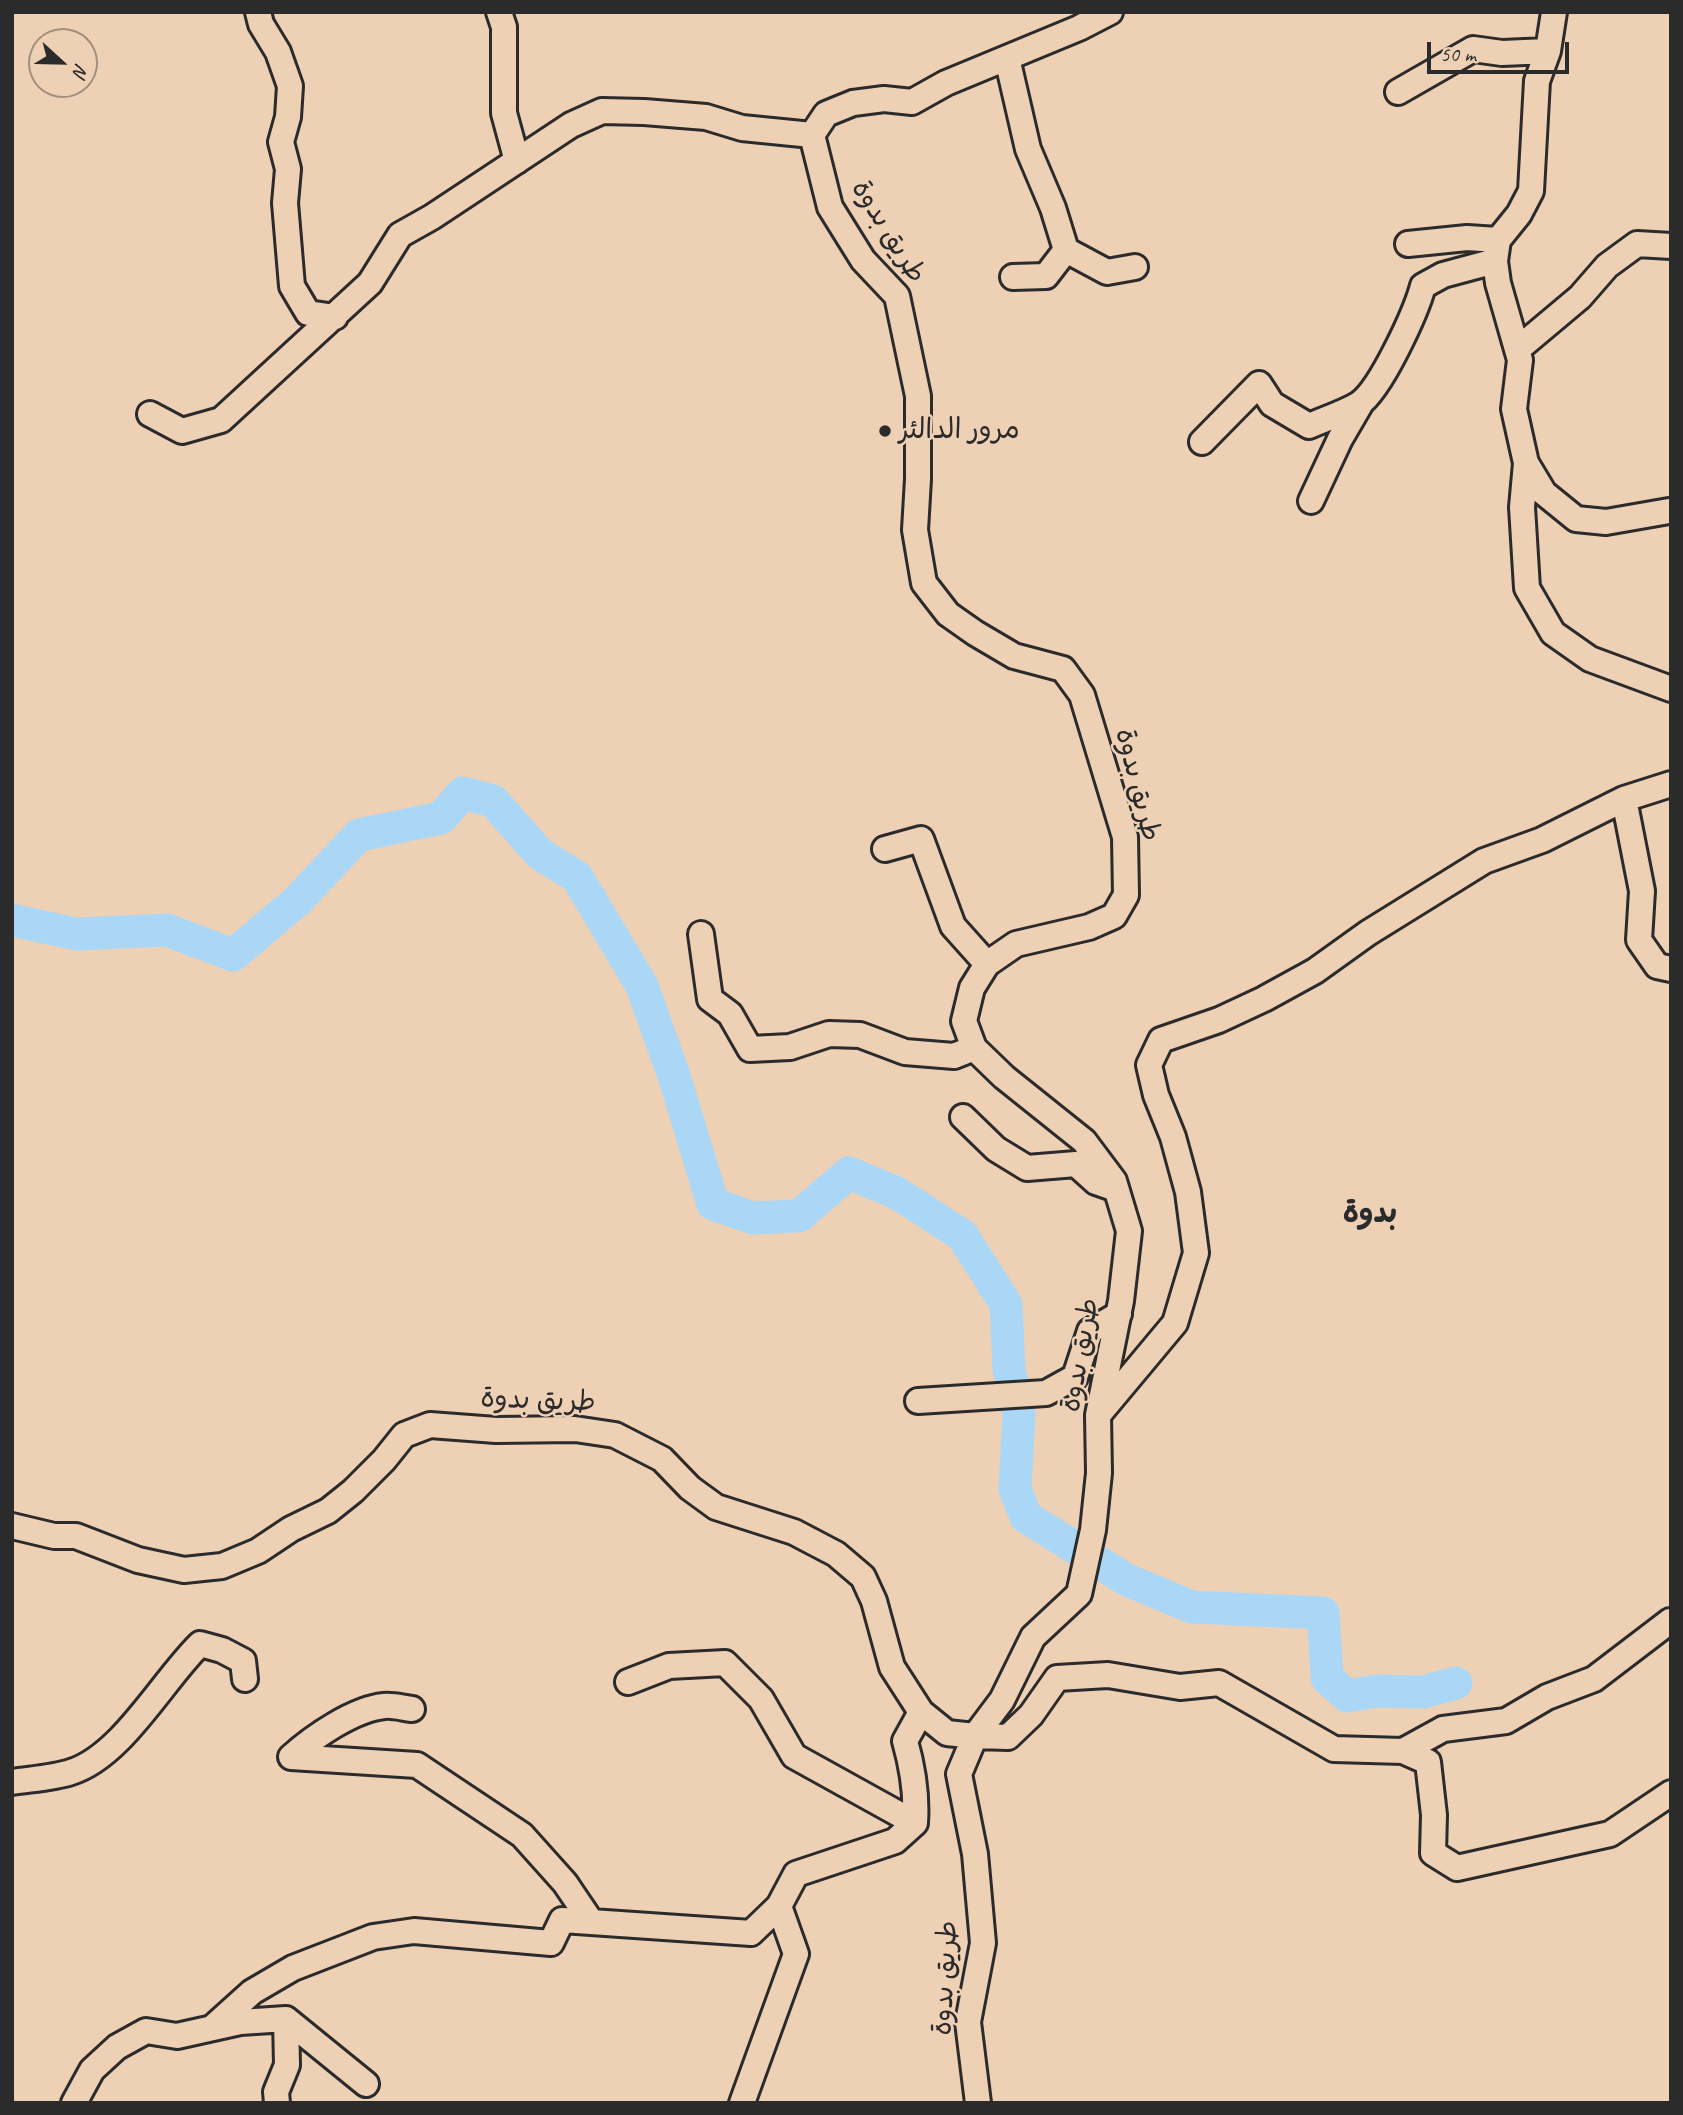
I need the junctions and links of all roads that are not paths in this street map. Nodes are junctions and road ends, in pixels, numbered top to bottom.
1 (258, 12) edge
2 (499, 12) edge
3 (1110, 12) edge
4 (1554, 12) edge
5 (1548, 51) junction
6 (1007, 58) junction
7 (1398, 92) dead end
8 (812, 135) junction
9 (517, 161) junction
10 (1408, 244) dead end
11 (1671, 246) edge
12 (1066, 250) junction
13 (1497, 251) junction
14 (1135, 267) dead end
15 (1013, 278) dead end
16 (335, 317) junction
17 (1518, 349) junction
18 (1361, 403) junction
19 (150, 414) dead end
20 (1202, 442) dead end
21 (1526, 463) junction
22 (1311, 501) dead end
23 (1669, 511) dead end
24 (1671, 689) edge
25 (1671, 784) edge
26 (1624, 799) junction
27 (885, 849) dead end
28 (701, 934) dead end
29 (987, 964) junction
30 (1671, 969) edge
31 (974, 1048) junction
32 (963, 1117) dead end
33 (1117, 1189) junction
34 (1119, 1314) junction
35 (918, 1401) dead end
36 (1098, 1415) junction
37 (12, 1526) edge
38 (1670, 1621) edge
39 (244, 1679) dead end
40 (628, 1682) dead end
41 (412, 1709) dead end
42 (921, 1712) junction
43 (975, 1736) junction
44 (1403, 1751) junction
45 (12, 1782) edge
46 (1671, 1794) edge
47 (915, 1823) junction
48 (779, 1906) junction
49 (590, 1920) junction
50 (286, 2019) junction
51 (212, 2028) junction
52 (366, 2084) dead end
53 (747, 2102) edge
54 (74, 2103) edge
55 (277, 2103) edge
56 (978, 2103) edge

1 - 16 street
2 - 9 street
3 - 6 street
4 - 5 street
5 - 7 street
5 - 13 street
6 - 8 street
6 - 12 street
8 - 9 street
8 - 29 street, طريق بدوة
9 - 16 street
10 - 13 street
11 - 17 street
12 - 14 street
12 - 15 street
13 - 17 street
13 - 18 street
16 - 19 street
17 - 21 street
18 - 20 street
18 - 22 street
21 - 23 street
21 - 24 street
25 - 26 street
26 - 30 street
26 - 36 street
27 - 29 street
28 - 31 street
29 - 31 street, طريق بدوة
31 - 33 street, طريق بدوة
32 - 33 street
33 - 34 street, طريق بدوة
34 - 35 street
34 - 36 street, طريق بدوة
36 - 43 street, طريق بدوة
37 - 42 street, طريق بدوة
38 - 44 street
39 - 45 street
40 - 47 street
41 - 49 street
42 - 43 street, طريق بدوة
42 - 47 street
43 - 44 street
43 - 56 street, طريق بدوة
44 - 46 street
47 - 48 street
48 - 49 street
48 - 53 street
49 - 51 street
50 - 51 street
50 - 52 street
50 - 55 street
51 - 54 street

